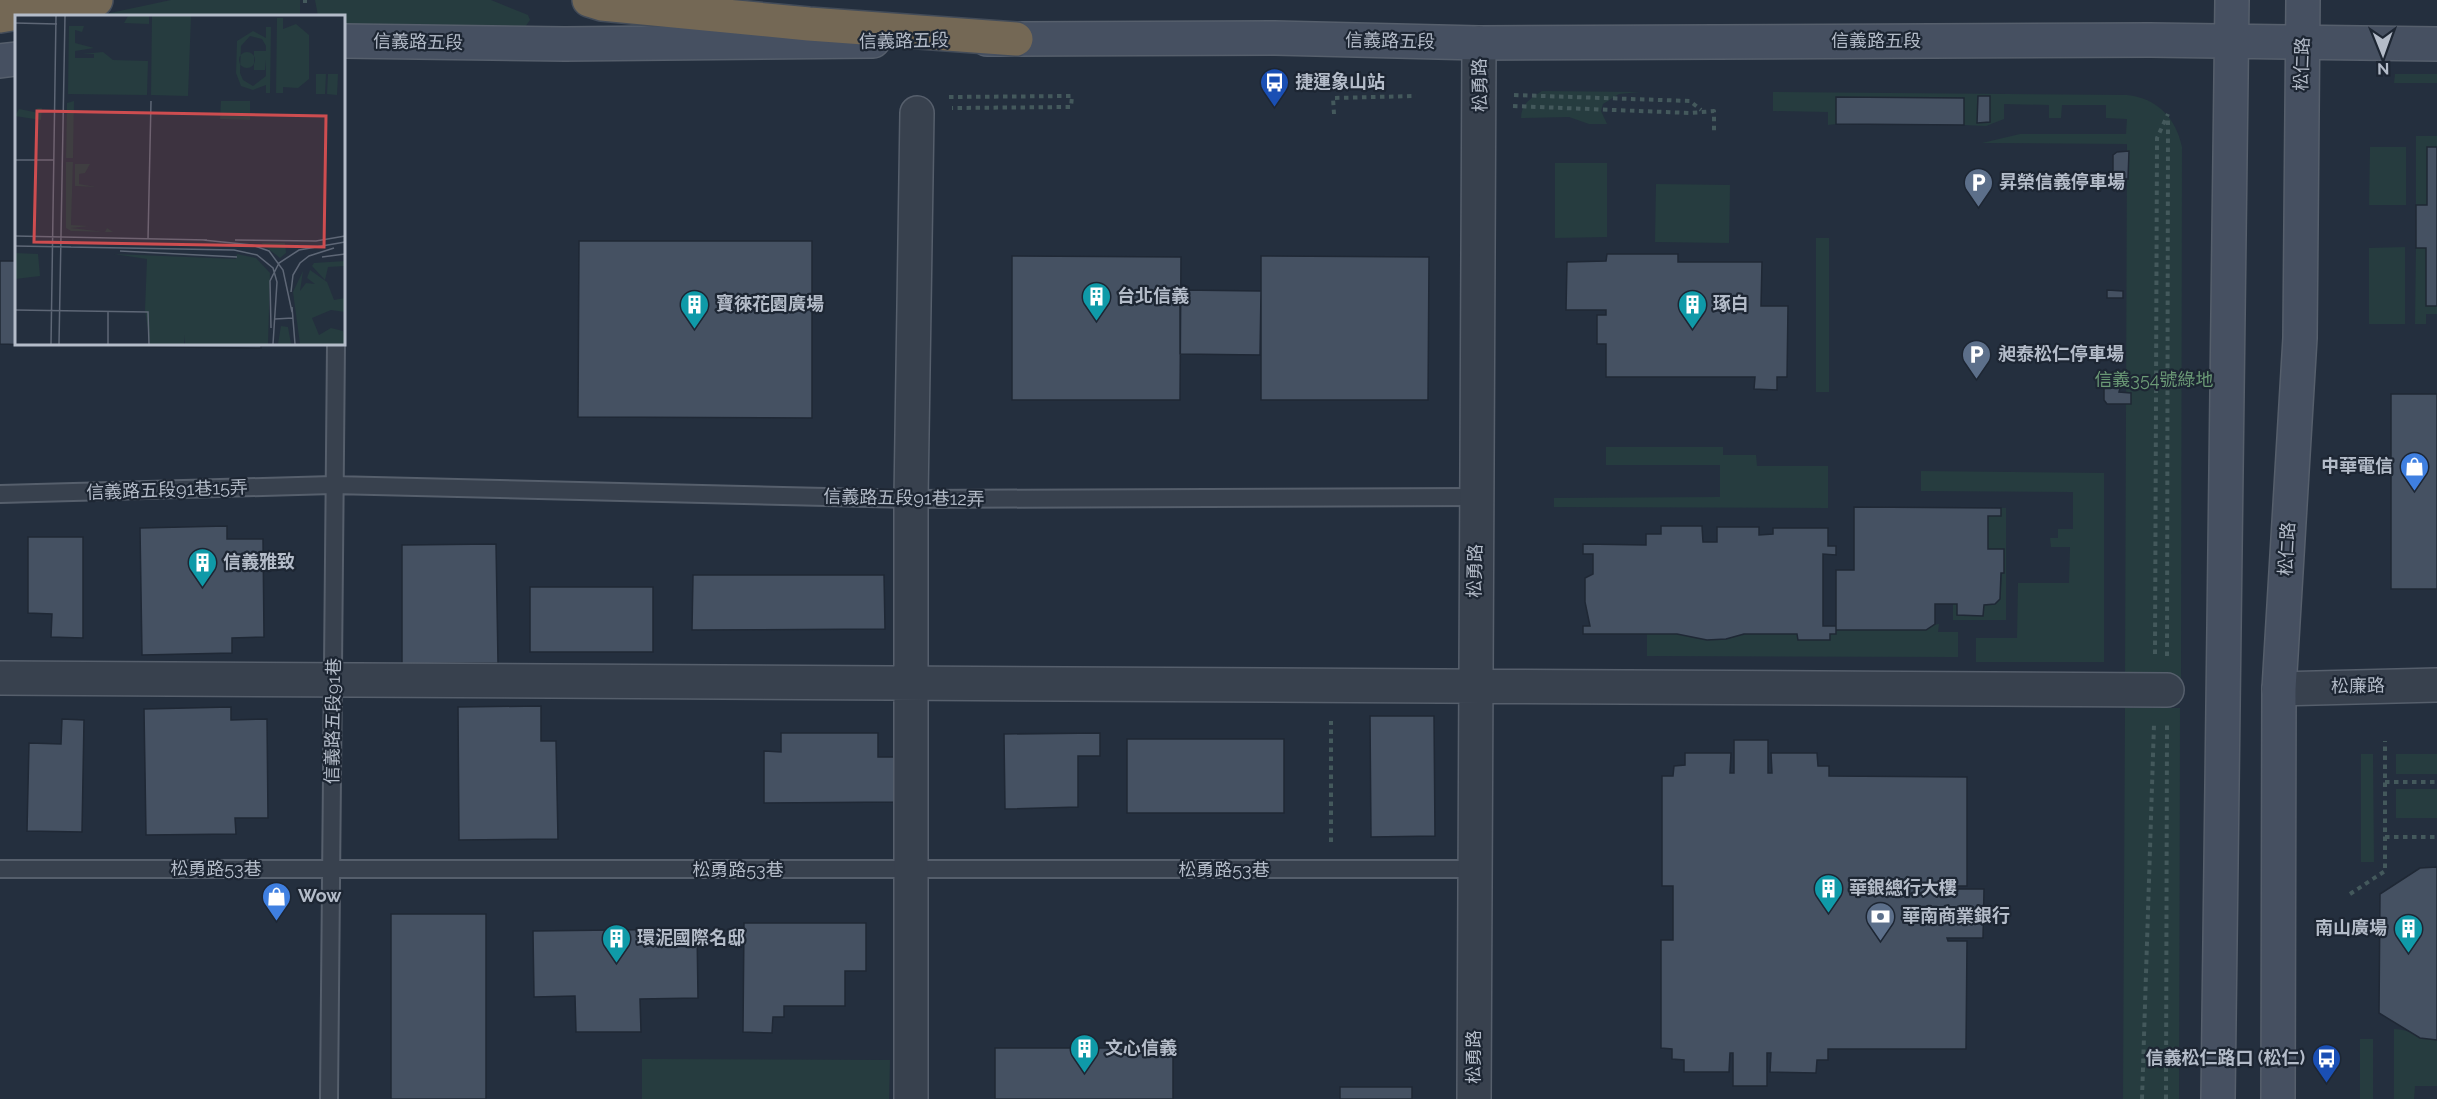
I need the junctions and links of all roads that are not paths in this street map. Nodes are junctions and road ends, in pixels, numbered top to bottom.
1 (96, 0) edge
2 (589, 0) edge
3 (2232, 0) edge
4 (2303, 0) edge
5 (0, 16) edge
6 (1016, 39) junction
7 (345, 41) edge
8 (2232, 42) junction
9 (1479, 43) junction
10 (2304, 44) junction
11 (2437, 44) edge
12 (15, 59) edge
13 (0, 61) edge
14 (932, 111) road end
15 (336, 345) edge
16 (333, 485) junction
17 (0, 494) edge
18 (1476, 497) junction
19 (911, 499) junction
20 (0, 678) edge
21 (334, 680) junction
22 (911, 683) junction
23 (1474, 684) junction
24 (2437, 685) edge
25 (2279, 689) junction
26 (2161, 690) road end
27 (0, 869) edge
28 (330, 869) junction
29 (1475, 869) junction
30 (911, 870) junction
31 (330, 1099) edge
32 (911, 1099) edge
33 (1474, 1099) edge
34 (2218, 1099) edge
35 (2278, 1099) edge

1 - 5 highway
2 - 6 highway
3 - 8 street
4 - 10 street, 松仁路
6 - 7 street, 信義路五段
6 - 9 street, 信義路五段
8 - 9 street, 信義路五段
8 - 10 street, 信義路五段
8 - 34 street
9 - 18 street, 松勇路
10 - 11 street, 信義路五段
10 - 25 street, 松仁路
12 - 13 street
14 - 19 street
15 - 16 lane, 信義路五段91巷
16 - 17 lane, 信義路五段91巷15弄
16 - 19 lane, 信義路五段91巷12弄
16 - 21 lane, 信義路五段91巷
18 - 19 lane, 信義路五段91巷12弄
18 - 23 street, 松勇路
19 - 22 street
20 - 21 street
21 - 22 street
21 - 28 lane, 信義路五段91巷
22 - 23 street
22 - 30 street
23 - 26 street
23 - 29 street, 松勇路
24 - 25 street, 松廉路
25 - 35 street, 松仁路
27 - 28 lane, 松勇路53巷
28 - 30 lane, 松勇路53巷
28 - 31 lane, 信義路五段91巷
29 - 30 lane, 松勇路53巷
29 - 33 street, 松勇路
30 - 32 street

